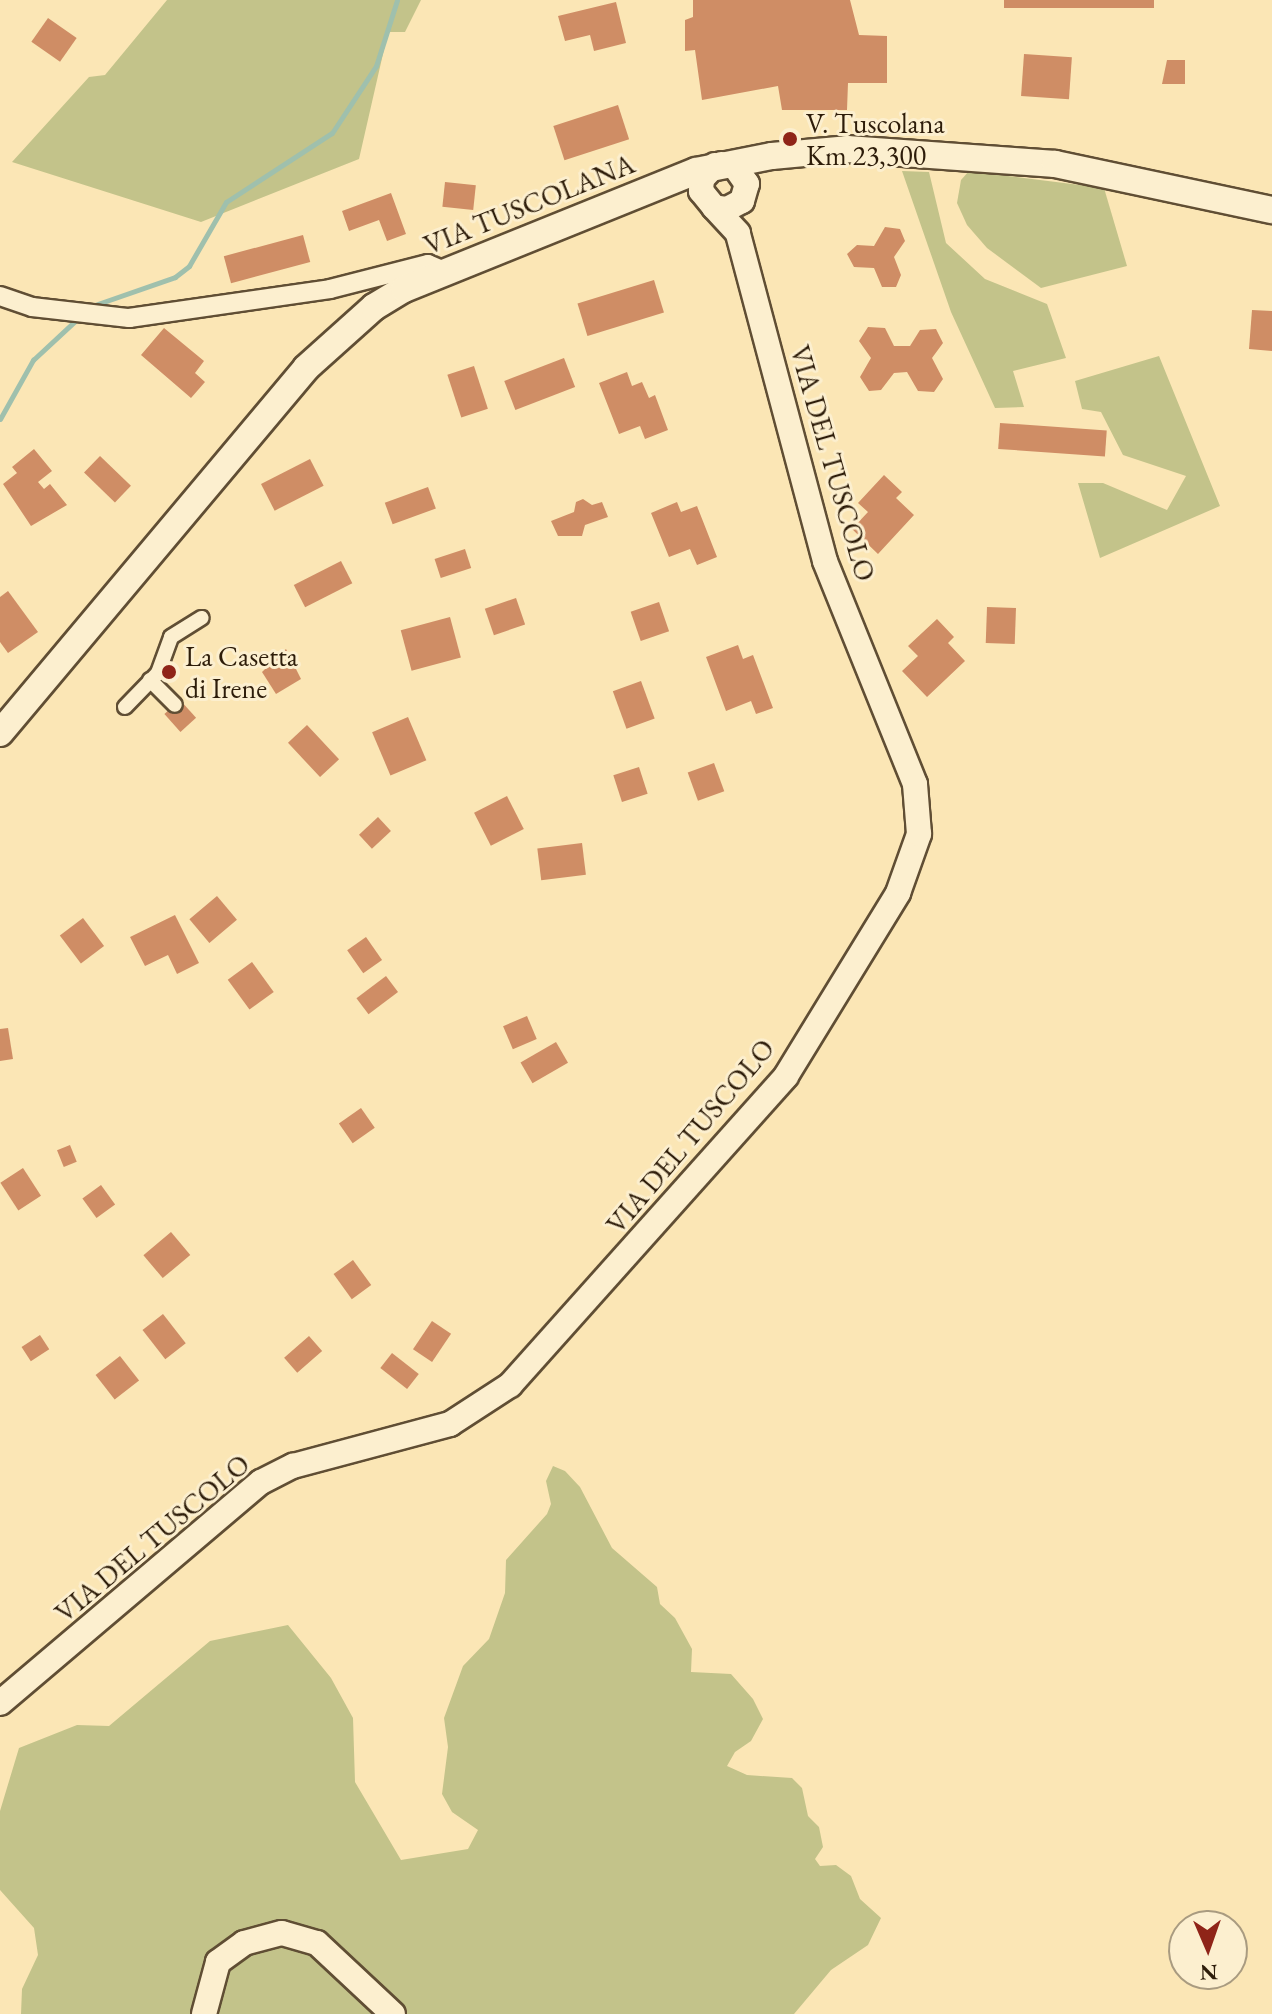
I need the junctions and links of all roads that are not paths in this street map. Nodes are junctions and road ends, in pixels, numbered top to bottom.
1 (772, 156) junction
2 (718, 165) junction
3 (662, 185) junction
4 (745, 194) junction
5 (711, 205) junction
6 (1272, 210) edge
7 (738, 233) junction
8 (447, 272) junction
9 (0, 296) edge
10 (202, 618) dead end
11 (150, 680) junction
12 (175, 705) dead end
13 (125, 707) dead end
14 (0, 733) edge
15 (0, 1703) edge
16 (204, 2014) edge
17 (393, 2014) edge

1 - 2 main road, VIA TUSCOLANA
1 - 4 street
1 - 6 main road, VIA TUSCOLANA
2 - 3 main road, VIA TUSCOLANA
2 - 4 street
2 - 5 street
3 - 5 street
3 - 8 main road, VIA TUSCOLANA
4 - 5 street
4 - 7 street
5 - 7 street
7 - 15 street, VIA DEL TUSCOLO
8 - 9 street
8 - 14 main road, VIA TUSCOLANA
10 - 11 street
11 - 12 street
11 - 13 street
16 - 17 street

